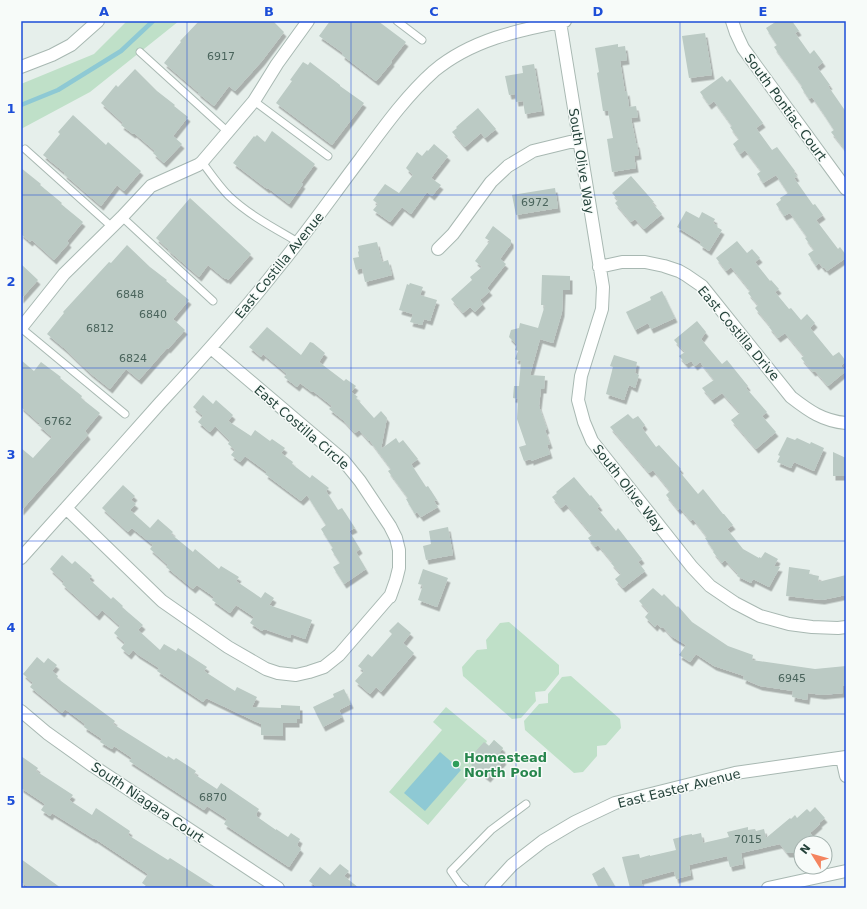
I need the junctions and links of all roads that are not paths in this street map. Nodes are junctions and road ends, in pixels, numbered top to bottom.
1 (98, 21) edge
2 (308, 21) edge
3 (397, 21) edge
4 (732, 21) edge
5 (562, 22) edge
6 (422, 40) dead end
7 (140, 52) dead end
8 (21, 67) edge
9 (254, 101) junction
10 (228, 132) junction
11 (578, 140) junction
12 (25, 149) dead end
13 (328, 156) dead end
14 (202, 162) junction
15 (846, 190) edge
16 (122, 218) junction
17 (112, 227) junction
18 (298, 242) junction
19 (438, 249) dead end
20 (599, 267) junction
21 (213, 301) dead end
22 (21, 328) edge
23 (211, 348) junction
24 (124, 414) dead end
25 (846, 423) edge
26 (66, 508) junction
27 (21, 558) edge
28 (846, 626) edge
29 (21, 711) edge
30 (844, 757) edge
31 (846, 776) edge
32 (526, 804) dead end
33 (846, 871) edge
34 (278, 888) edge
35 (465, 888) edge
36 (490, 888) edge
37 (768, 888) edge

1 - 8 street
2 - 9 street
3 - 6 lane
4 - 15 street, South Pontiac Court
5 - 11 street, South Olive Way
5 - 18 street, East Costilla Avenue
7 - 10 lane
9 - 10 street
9 - 13 lane
10 - 14 street
11 - 19 street
11 - 20 street, South Olive Way
12 - 17 lane
14 - 16 street
14 - 18 lane
16 - 17 street
16 - 21 lane
17 - 22 street
18 - 23 street, East Costilla Avenue
20 - 25 street, East Costilla Drive
20 - 28 street, South Olive Way
22 - 24 lane
23 - 26 street, East Costilla Avenue
23 - 26 street, East Costilla Circle
26 - 27 street, East Costilla Avenue
29 - 34 street, South Niagara Court
30 - 31 street
30 - 36 street, East Easter Avenue
32 - 35 lane
33 - 37 street

